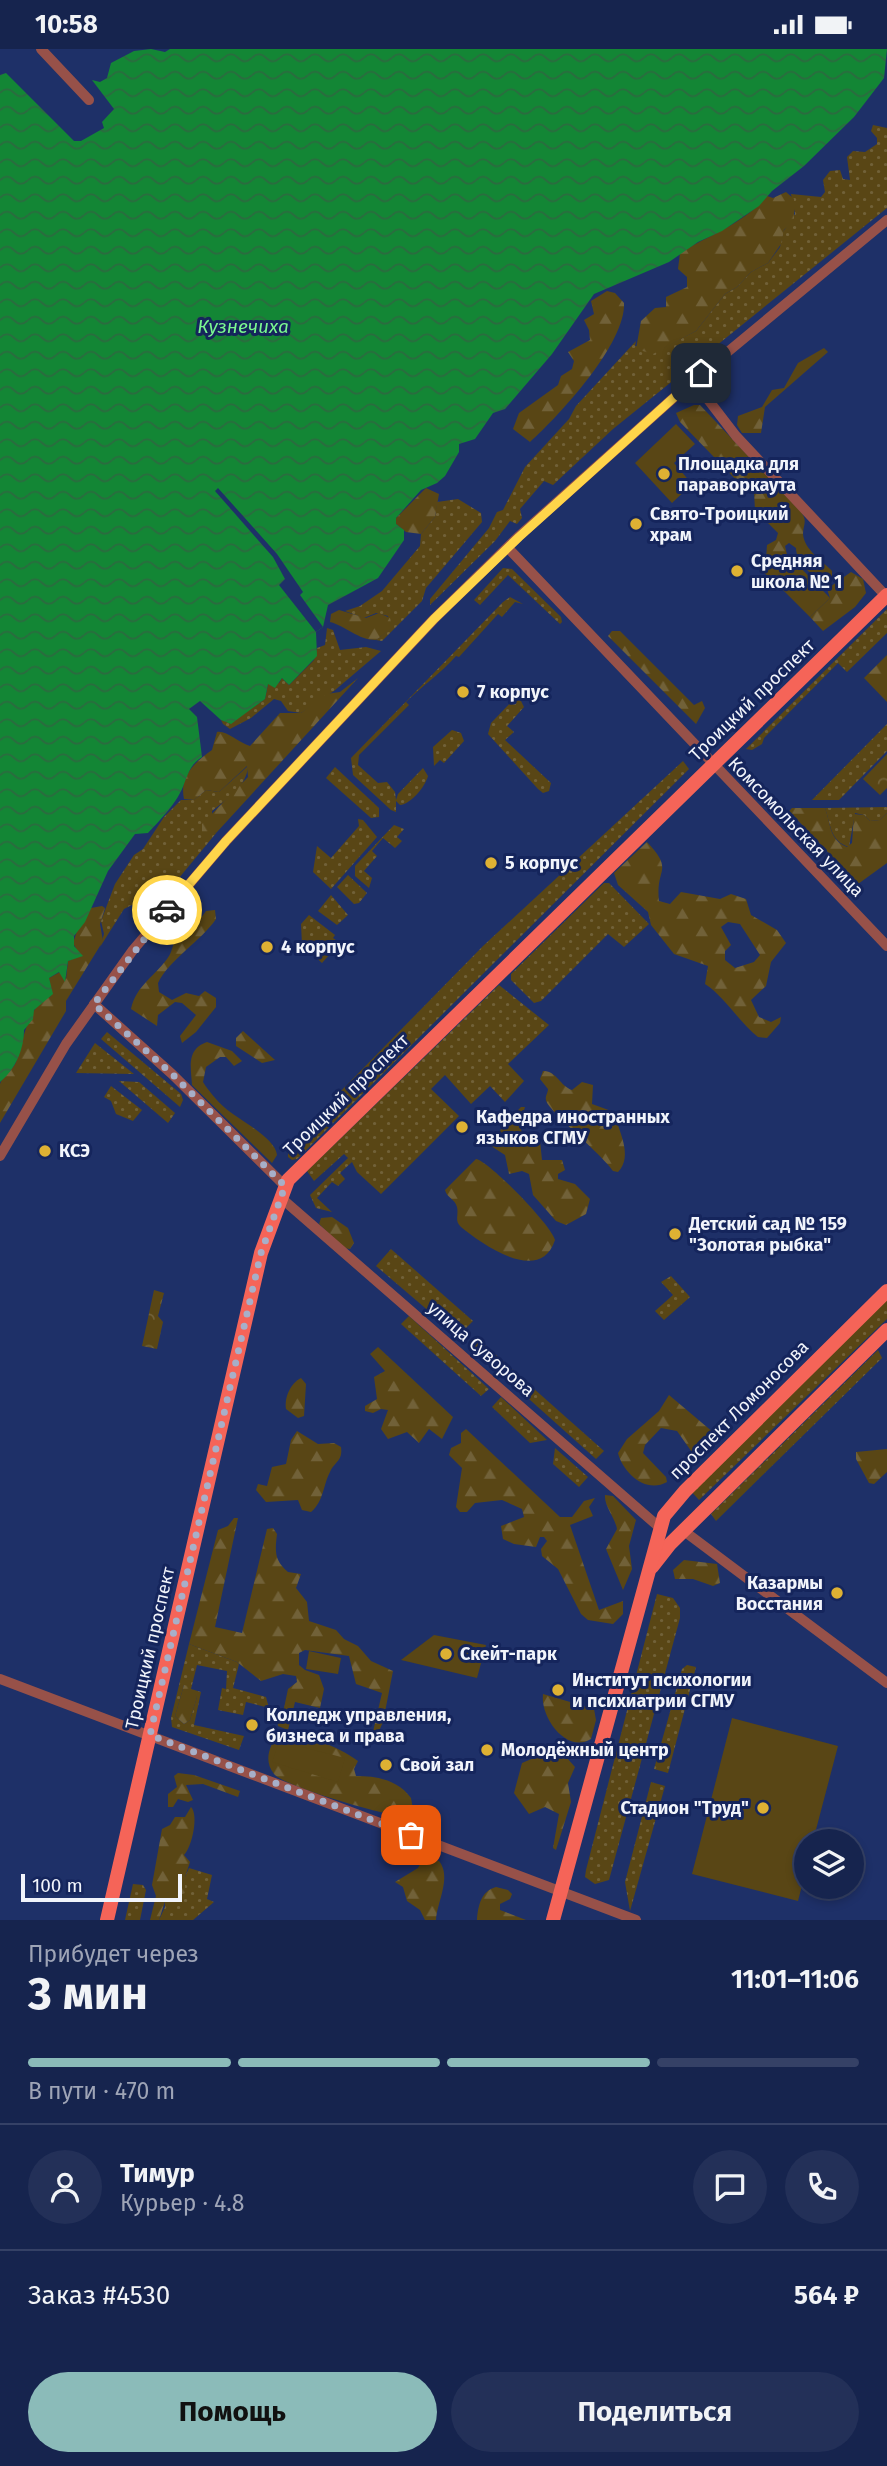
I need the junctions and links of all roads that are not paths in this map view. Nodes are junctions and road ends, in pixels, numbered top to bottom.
1 (41, 49) edge
2 (89, 100) dead end
3 (887, 220) edge
4 (689, 384) junction
5 (508, 548) junction
6 (886, 595) edge
7 (713, 766) junction
8 (887, 946) edge
9 (94, 1004) junction
10 (0, 1156) edge
11 (282, 1192) junction
12 (887, 1291) edge
13 (887, 1330) edge
14 (660, 1527) junction
15 (684, 1531) junction
16 (648, 1574) junction
17 (0, 1679) edge
18 (887, 1683) edge
19 (150, 1735) junction
20 (560, 1891) junction
21 (107, 1920) edge
22 (553, 1920) edge
23 (636, 1920) edge

1 - 2 street
3 - 4 street
4 - 5 street
4 - 6 street
5 - 7 street, Комсомольская улица
5 - 9 street
6 - 7 main road, Троицкий проспект
7 - 8 street, Комсомольская улица
7 - 11 main road, Троицкий проспект
9 - 10 street
9 - 11 street, улица Суворова
11 - 14 street, улица Суворова
11 - 19 main road, Троицкий проспект
12 - 14 main road, проспект Ломоносова
13 - 15 main road, проспект Ломоносова
14 - 16 main road, проспект Ломоносова
15 - 16 main road, проспект Ломоносова
15 - 18 street
16 - 20 main road, проспект Ломоносова
17 - 19 street
19 - 20 street
19 - 21 main road, Троицкий проспект
20 - 22 main road, проспект Ломоносова
20 - 23 street

